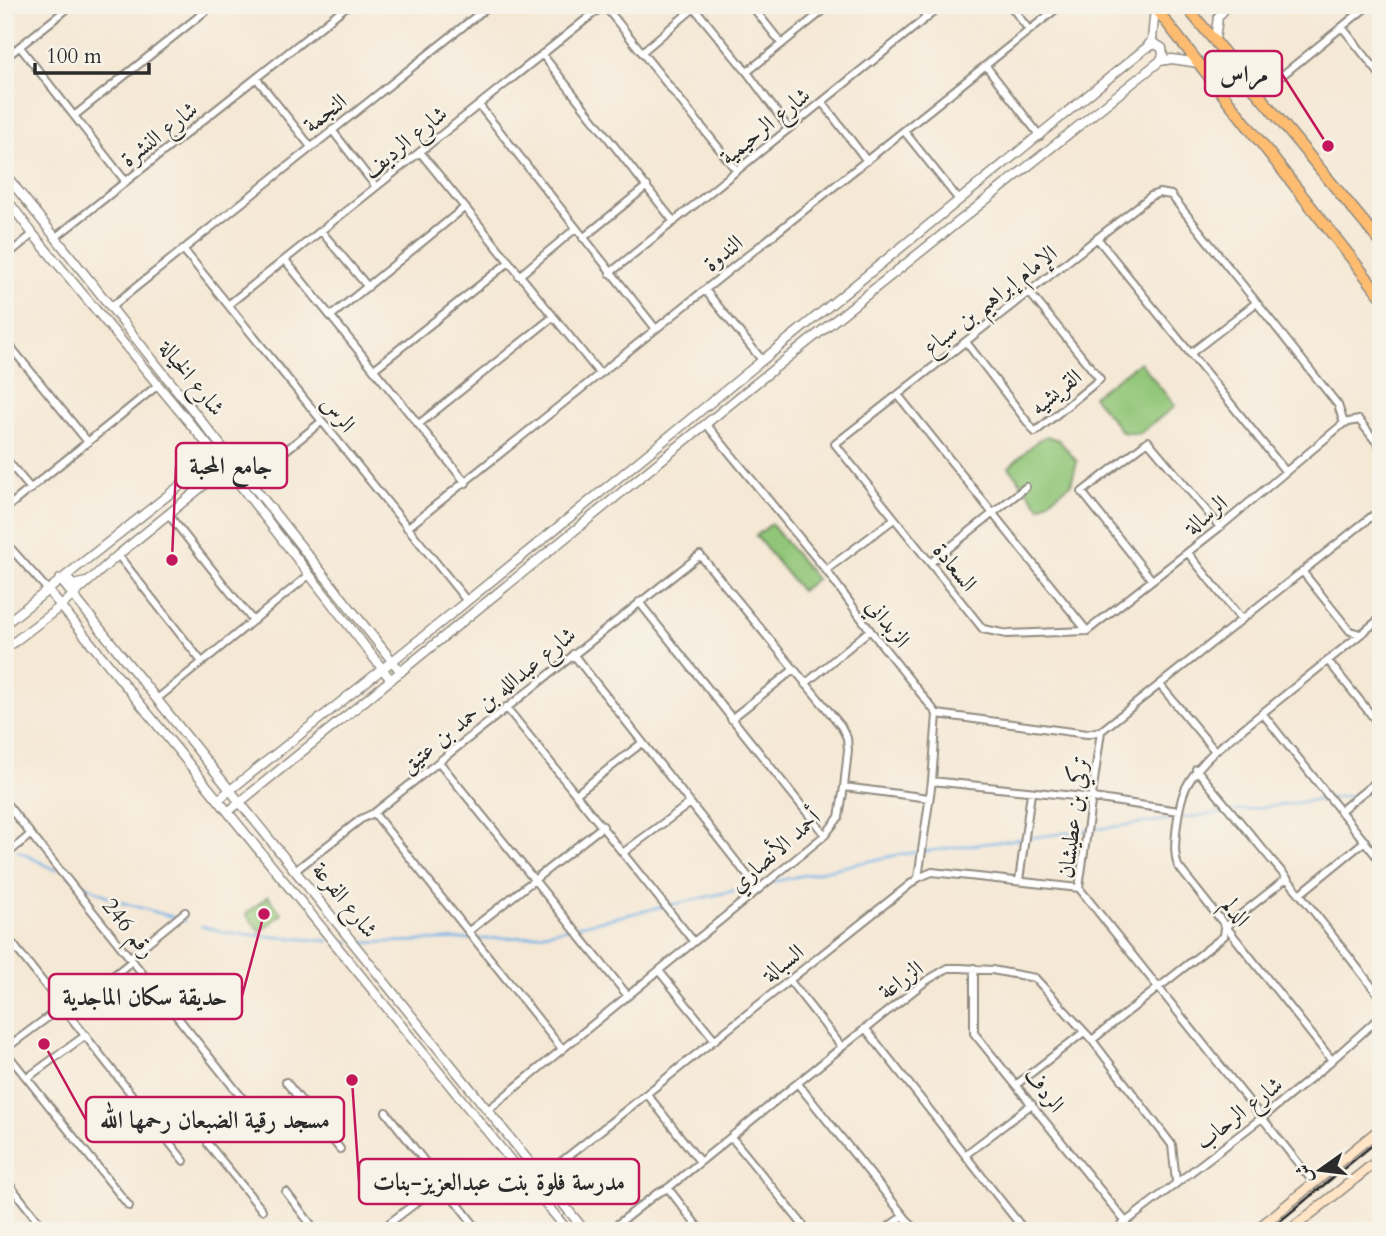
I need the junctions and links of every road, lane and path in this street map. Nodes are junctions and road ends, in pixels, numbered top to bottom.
1 (72, 5) edge
2 (213, 5) edge
3 (335, 5) edge
4 (348, 5) edge
5 (490, 5) edge
6 (604, 5) edge
7 (751, 5) edge
8 (830, 5) edge
9 (917, 5) edge
10 (942, 5) edge
11 (1010, 5) edge
12 (1061, 5) edge
13 (1228, 5) edge
14 (1368, 5) edge
15 (1153, 6) edge
16 (1186, 6) edge
17 (693, 7) edge
18 (340, 12) junction
19 (927, 18) junction
20 (1342, 27) junction
21 (1029, 30) junction
22 (1215, 40) junction
23 (782, 44) junction
24 (20, 47) junction
25 (1147, 47) junction
26 (642, 52) junction
27 (542, 54) junction
28 (5, 58) edge
29 (1160, 61) junction
30 (1199, 63) junction
31 (986, 65) junction
32 (747, 72) junction
33 (1381, 76) edge
34 (257, 79) junction
35 (1259, 94) junction
36 (822, 102) junction
37 (479, 105) junction
38 (74, 116) junction
39 (789, 129) junction
40 (332, 130) junction
41 (904, 131) junction
42 (1040, 136) junction
43 (311, 147) junction
44 (420, 152) junction
45 (867, 161) junction
46 (737, 171) junction
47 (5, 175) edge
48 (125, 182) junction
49 (5, 184) edge
50 (647, 186) junction
51 (376, 187) junction
52 (5, 197) edge
53 (959, 200) junction
54 (30, 205) junction
55 (464, 208) junction
56 (15, 210) junction
57 (674, 222) junction
58 (575, 229) junction
59 (321, 231) junction
60 (33, 234) junction
61 (916, 236) junction
62 (56, 237) junction
63 (583, 238) junction
64 (1097, 238) junction
65 (1381, 243) edge
66 (183, 249) junction
67 (926, 250) junction
68 (898, 251) junction
69 (5, 257) edge
70 (285, 260) junction
71 (509, 262) junction
72 (909, 264) junction
73 (610, 273) junction
74 (519, 276) junction
75 (368, 287) junction
76 (705, 290) junction
77 (1029, 292) junction
78 (1381, 296) edge
79 (1256, 303) junction
80 (228, 305) junction
81 (111, 307) junction
82 (331, 316) junction
83 (552, 317) junction
84 (656, 329) junction
85 (5, 340) edge
86 (966, 342) junction
87 (1191, 353) junction
88 (762, 360) junction
89 (374, 369) junction
90 (600, 374) junction
91 (158, 385) junction
92 (898, 395) junction
93 (321, 422) junction
94 (1344, 423) junction
95 (419, 424) junction
96 (706, 424) junction
97 (209, 430) junction
98 (200, 436) junction
99 (88, 442) junction
100 (835, 444) joint
101 (1381, 448) edge
102 (225, 450) junction
103 (217, 456) junction
104 (5, 457) edge
105 (234, 460) junction
106 (226, 467) junction
107 (1286, 472) junction
108 (248, 479) junction
109 (466, 483) junction
110 (1026, 487) dead end
111 (240, 488) junction
112 (31, 489) junction
113 (5, 509) edge
114 (1381, 509) edge
115 (168, 514) junction
116 (993, 514) junction
117 (894, 519) junction
118 (1220, 527) junction
119 (407, 528) junction
120 (5, 542) edge
121 (1188, 553) junction
122 (118, 555) junction
123 (700, 555) joint
124 (930, 563) junction
125 (75, 567) junction
126 (826, 570) junction
127 (1302, 571) junction
128 (309, 575) junction
129 (60, 579) junction
130 (1152, 580) junction
131 (86, 582) junction
132 (47, 589) junction
133 (74, 595) junction
134 (37, 598) junction
135 (467, 601) junction
136 (639, 603) junction
137 (61, 606) junction
138 (50, 614) junction
139 (1381, 618) edge
140 (1241, 619) junction
141 (253, 621) junction
142 (5, 624) edge
143 (870, 630) junction
144 (1087, 631) junction
145 (1360, 634) junction
146 (379, 644) junction
147 (5, 649) edge
148 (367, 649) junction
149 (573, 654) junction
150 (393, 661) junction
151 (202, 662) junction
152 (1329, 662) junction
153 (383, 669) junction
154 (793, 670) junction
155 (401, 672) junction
156 (391, 680) junction
157 (805, 684) junction
158 (1160, 685) junction
159 (157, 699) junction
160 (506, 708) junction
161 (937, 714) junction
162 (1262, 714) junction
163 (732, 719) junction
164 (1381, 727) edge
165 (1101, 731) junction
166 (642, 743) junction
167 (1214, 751) junction
168 (439, 762) junction
169 (1196, 769) junction
170 (250, 773) junction
171 (1381, 778) edge
172 (932, 781) junction
173 (261, 785) junction
174 (844, 787) junction
175 (231, 790) junction
176 (1031, 793) junction
177 (576, 794) junction
178 (929, 798) junction
179 (1093, 798) junction
180 (219, 799) junction
181 (241, 801) junction
182 (5, 802) edge
183 (689, 804) junction
184 (229, 811) junction
185 (1178, 811) junction
186 (1340, 811) junction
187 (374, 813) junction
188 (603, 826) junction
189 (31, 834) junction
190 (825, 835) junction
191 (1365, 841) junction
192 (624, 852) junction
193 (5, 856) edge
194 (1381, 862) edge
195 (296, 870) junction
196 (918, 878) junction
197 (1287, 878) junction
198 (535, 879) junction
199 (1019, 881) junction
200 (1080, 888) junction
201 (758, 889) junction
202 (1300, 894) junction
203 (185, 912) dead end
204 (1225, 928) junction
205 (469, 931) junction
206 (5, 934) edge
207 (694, 942) junction
208 (131, 959) junction
209 (974, 968) junction
210 (659, 971) junction
211 (789, 981) junction
212 (1159, 988) junction
213 (628, 996) junction
214 (1381, 998) edge
215 (65, 1009) junction
216 (1381, 1016) edge
217 (865, 1028) junction
218 (1084, 1032) junction
219 (86, 1035) junction
220 (715, 1040) junction
221 (1092, 1040) junction
222 (842, 1047) junction
223 (562, 1049) junction
224 (5, 1050) edge
225 (8, 1059) edge
226 (1331, 1059) junction
227 (27, 1078) junction
228 (286, 1082) dead end
229 (798, 1084) junction
230 (1017, 1084) junction
231 (647, 1094) junction
232 (1032, 1104) junction
233 (251, 1109) dead end
234 (489, 1109) junction
235 (386, 1112) dead end
236 (1263, 1117) junction
237 (1381, 1128) edge
238 (732, 1138) junction
239 (208, 1144) dead end
240 (340, 1149) dead end
241 (965, 1155) junction
242 (1381, 1158) edge
243 (184, 1161) dead end
244 (700, 1162) junction
245 (542, 1177) junction
246 (5, 1179) edge
247 (1176, 1181) junction
248 (442, 1183) junction
249 (1314, 1183) junction
250 (668, 1188) junction
251 (286, 1192) dead end
252 (129, 1206) dead end
253 (262, 1210) dead end
254 (903, 1216) junction
255 (1125, 1221) junction
256 (46, 1231) edge
257 (316, 1231) edge
258 (379, 1231) edge
259 (479, 1231) edge
260 (568, 1231) edge
261 (585, 1231) edge
262 (609, 1231) edge
263 (701, 1231) edge
264 (808, 1231) edge
265 (883, 1231) edge
266 (916, 1231) edge
267 (1025, 1231) edge
268 (1114, 1231) edge
269 (1255, 1231) edge
270 (1289, 1231) edge

1 - 24 street
2 - 38 street
3 - 18 street
4 - 18 street, شارع النشرة
5 - 40 street, النجمة
6 - 26 street
6 - 27 street, شارع الرديف
7 - 23 street
8 - 23 street
9 - 19 street
10 - 19 street, شارع الرحيمية
11 - 21 street
12 - 21 street, الندوة
13 - 22 street
14 - 20 street
15 - 25 street
15 - 30 main road
16 - 22 main road
17 - 26 street
17 - 32 street
18 - 34 street, شارع النشرة
19 - 36 street, شارع الرحيمية
20 - 33 street
20 - 35 street
21 - 31 street, الندوة
22 - 35 main road
23 - 32 street
24 - 28 street
24 - 38 street
25 - 29 street
25 - 42 street
26 - 46 street
27 - 37 street, شارع الرديف
27 - 50 street
29 - 30 street
29 - 67 street
30 - 78 main road
31 - 41 street, الندوة
31 - 42 street
32 - 39 street
34 - 43 street
34 - 48 street, شارع النشرة
35 - 65 main road
36 - 39 street, شارع الرحيمية
36 - 45 street
37 - 44 street, شارع الرديف
37 - 58 street
38 - 48 street
39 - 46 street, شارع الرحيمية
40 - 43 street, النجمة
40 - 51 street
41 - 45 street, الندوة
41 - 53 street
42 - 53 street
43 - 66 street, النجمة
44 - 51 street, شارع الرديف
44 - 55 street
45 - 76 street, الندوة
46 - 57 street, شارع الرحيمية
47 - 49 street
47 - 54 street, شارع الخيالة
48 - 62 street, شارع النشرة
50 - 57 street
50 - 63 street
51 - 59 street, شارع الرديف
52 - 56 street, شارع الخيالة
53 - 61 street
54 - 56 street
54 - 62 street, شارع الخيالة
55 - 71 street
55 - 75 street
56 - 60 street, شارع الخيالة
57 - 73 street, شارع الرحيمية
58 - 63 street
58 - 74 street
59 - 70 street, شارع الرديف
59 - 75 street
60 - 69 street
60 - 91 street, شارع الخيالة
61 - 67 street
61 - 68 street
62 - 81 street, شارع الخيالة
63 - 73 street
64 - 77 street, الإمام إبراهيم بن سباع
64 - 79 street, الإمام إبراهيم بن سباع
64 - 87 street
66 - 80 street, الرس
66 - 81 street, النجمة
67 - 72 street
68 - 72 street
68 - 88 street
70 - 80 street, شارع الرديف
70 - 82 street
71 - 74 street
71 - 89 street
72 - 96 street
73 - 84 street
74 - 83 street
75 - 82 street
76 - 84 street, الندوة
76 - 88 street
77 - 86 street, الإمام إبراهيم بن سباع
77 - 86 street, القريشيه
79 - 87 street
79 - 94 street
80 - 93 street, الرس
81 - 97 street, شارع الخيالة
82 - 89 street
83 - 90 street
83 - 95 street
84 - 90 street, الندوة
85 - 99 street
86 - 92 street, الإمام إبراهيم بن سباع
87 - 107 street
88 - 135 street
89 - 95 street
90 - 109 street, الندوة
91 - 98 street, شارع الخيالة
91 - 99 street
92 - 100 street, الإمام إبراهيم بن سباع
92 - 116 street
93 - 108 street
93 - 119 street, الرس
94 - 101 street
94 - 107 street, الرسالة
95 - 109 street
96 - 126 street, الزبداني
96 - 155 street
97 - 98 street
97 - 102 street, شارع الخيالة
98 - 103 street, شارع الخيالة
99 - 112 street
100 - 117 street, السعادة
102 - 103 street
102 - 105 street, شارع الخيالة
103 - 106 street, شارع الخيالة
103 - 125 street
104 - 112 street
105 - 106 street
105 - 108 street, شارع الخيالة
106 - 111 street, شارع الخيالة
106 - 115 street
107 - 118 street, الرسالة
108 - 111 street
108 - 146 street, شارع الخيالة
109 - 119 street, الندوة
110 - 116 street
111 - 128 street, شارع الخيالة
112 - 113 street
114 - 127 street, تركي بن عطيشان
115 - 122 street
115 - 141 street
116 - 124 street
116 - 144 street
117 - 124 street, السعادة
117 - 126 street
118 - 121 street, الرسالة
118 - 130 street
119 - 135 street, الرس
120 - 132 street
121 - 130 street, الرسالة
121 - 140 street
122 - 131 street
122 - 151 street
123 - 136 street, شارع عبدالله بن حمد بن عتيق
123 - 154 street, أحمد الأنصاري
124 - 144 street, السعادة
125 - 129 street
125 - 131 street
126 - 143 street, الزبداني
127 - 140 street, تركي بن عطيشان
127 - 145 street
128 - 141 street
128 - 148 street, شارع الخيالة
129 - 132 street
129 - 133 street, شارع الفرعة
130 - 144 street, الرسالة
131 - 133 street
132 - 134 street
132 - 137 street, شارع الفرعة
133 - 137 street
133 - 159 street, شارع الفرعة
134 - 138 street
134 - 142 street
135 - 150 street
136 - 149 street, شارع عبدالله بن حمد بن عتيق
136 - 163 street
137 - 138 street
137 - 180 street, شارع الفرعة
138 - 147 street
139 - 145 street, الدلم
140 - 158 street, تركي بن عطيشان
141 - 151 street
143 - 157 street
143 - 161 street, الزبداني
145 - 152 street, الدلم
146 - 148 street
146 - 150 street, شارع الخيالة
148 - 153 street, شارع الخيالة
149 - 160 street, شارع عبدالله بن حمد بن عتيق
149 - 166 street
150 - 153 street
150 - 155 street, شارع الخيالة
151 - 159 street
152 - 162 street, الدلم
152 - 164 street
153 - 156 street, شارع الخيالة
153 - 170 street
154 - 157 street, أحمد الأنصاري
154 - 163 street
155 - 156 street
156 - 173 street
157 - 174 street, أحمد الأنصاري
158 - 165 street, تركي بن عطيشان
158 - 167 street
159 - 175 street, شارع الفرعة
160 - 168 street, شارع عبدالله بن حمد بن عتيق
160 - 177 street
161 - 165 street
161 - 172 street
162 - 167 street, الدلم
162 - 186 street
163 - 190 street
165 - 179 street, تركي بن عطيشان
166 - 177 street
166 - 183 street
167 - 169 street, الدلم
168 - 187 street, شارع عبدالله بن حمد بن عتيق
168 - 198 street
169 - 185 street, الدلم
169 - 197 street
170 - 173 street
170 - 175 street
171 - 186 street
172 - 176 street
172 - 178 street
173 - 181 street
174 - 178 street
174 - 190 street, أحمد الأنصاري
175 - 180 street
175 - 181 street, شارع الفرعة
176 - 179 street
176 - 199 street
177 - 188 street
178 - 196 street
179 - 185 street
179 - 200 street, تركي بن عطيشان
180 - 184 street, شارع الفرعة
181 - 184 street
181 - 195 street, شارع الفرعة
182 - 189 street, رقم 246
183 - 192 street
183 - 201 street
184 - 260 street, شارع الفرعة
185 - 204 street, الدلم
186 - 191 street
187 - 195 street, شارع عبدالله بن حمد بن عتيق
187 - 205 street
188 - 192 street
188 - 198 street
189 - 193 street
189 - 208 street, رقم 246
190 - 201 street, أحمد الأنصاري
191 - 194 street
191 - 202 street
192 - 207 street
195 - 234 street, شارع الفرعة
196 - 199 street
196 - 211 street, السبالة
197 - 202 street
197 - 204 street
198 - 205 street
198 - 213 street
199 - 200 street
200 - 212 street, تركي بن عطيشان
201 - 207 street, أحمد الأنصاري
202 - 214 street
203 - 208 street
204 - 212 street
204 - 226 street, الدلم
205 - 223 street
206 - 215 street
207 - 210 street, أحمد الأنصاري
208 - 215 street
208 - 233 street, رقم 246
209 - 217 street, الزراعة
209 - 218 street, الزراعة
209 - 230 street, الردف
210 - 213 street, أحمد الأنصاري
210 - 220 street
211 - 220 street, السبالة
211 - 222 street
212 - 221 street
212 - 236 street, تركي بن عطيشان
213 - 223 street, أحمد الأنصاري
215 - 219 street
215 - 224 street
216 - 226 street, شارع الرحاب
217 - 222 street, الزراعة
217 - 241 street
218 - 221 street, الزراعة
218 - 230 street
219 - 227 street
219 - 243 street
220 - 231 street, السبالة
221 - 247 street, الزراعة
222 - 229 street, الزراعة
223 - 234 street, أحمد الأنصاري
224 - 225 street
225 - 227 street
226 - 236 street, شارع الرحاب
227 - 252 street
228 - 240 street
229 - 238 street, الزراعة
229 - 254 street
230 - 232 street, الردف
231 - 244 street
231 - 245 street, السبالة
232 - 241 street
232 - 255 street, الردف
234 - 245 street, شارع الفرعة
235 - 248 street
236 - 247 street, شارع الرحاب
236 - 249 street, تركي بن عطيشان
237 - 249 main road
238 - 244 street, الزراعة
238 - 264 street
239 - 253 street
241 - 267 street
242 - 270 main road
244 - 250 street, الزراعة
245 - 261 street, شارع الفرعة
246 - 256 street
247 - 255 street, شارع الرحاب
248 - 258 street
248 - 259 street
249 - 269 main road
250 - 262 street, الزراعة
250 - 263 street
251 - 257 street
254 - 265 street
254 - 266 street
255 - 268 street, شارع الرحاب

